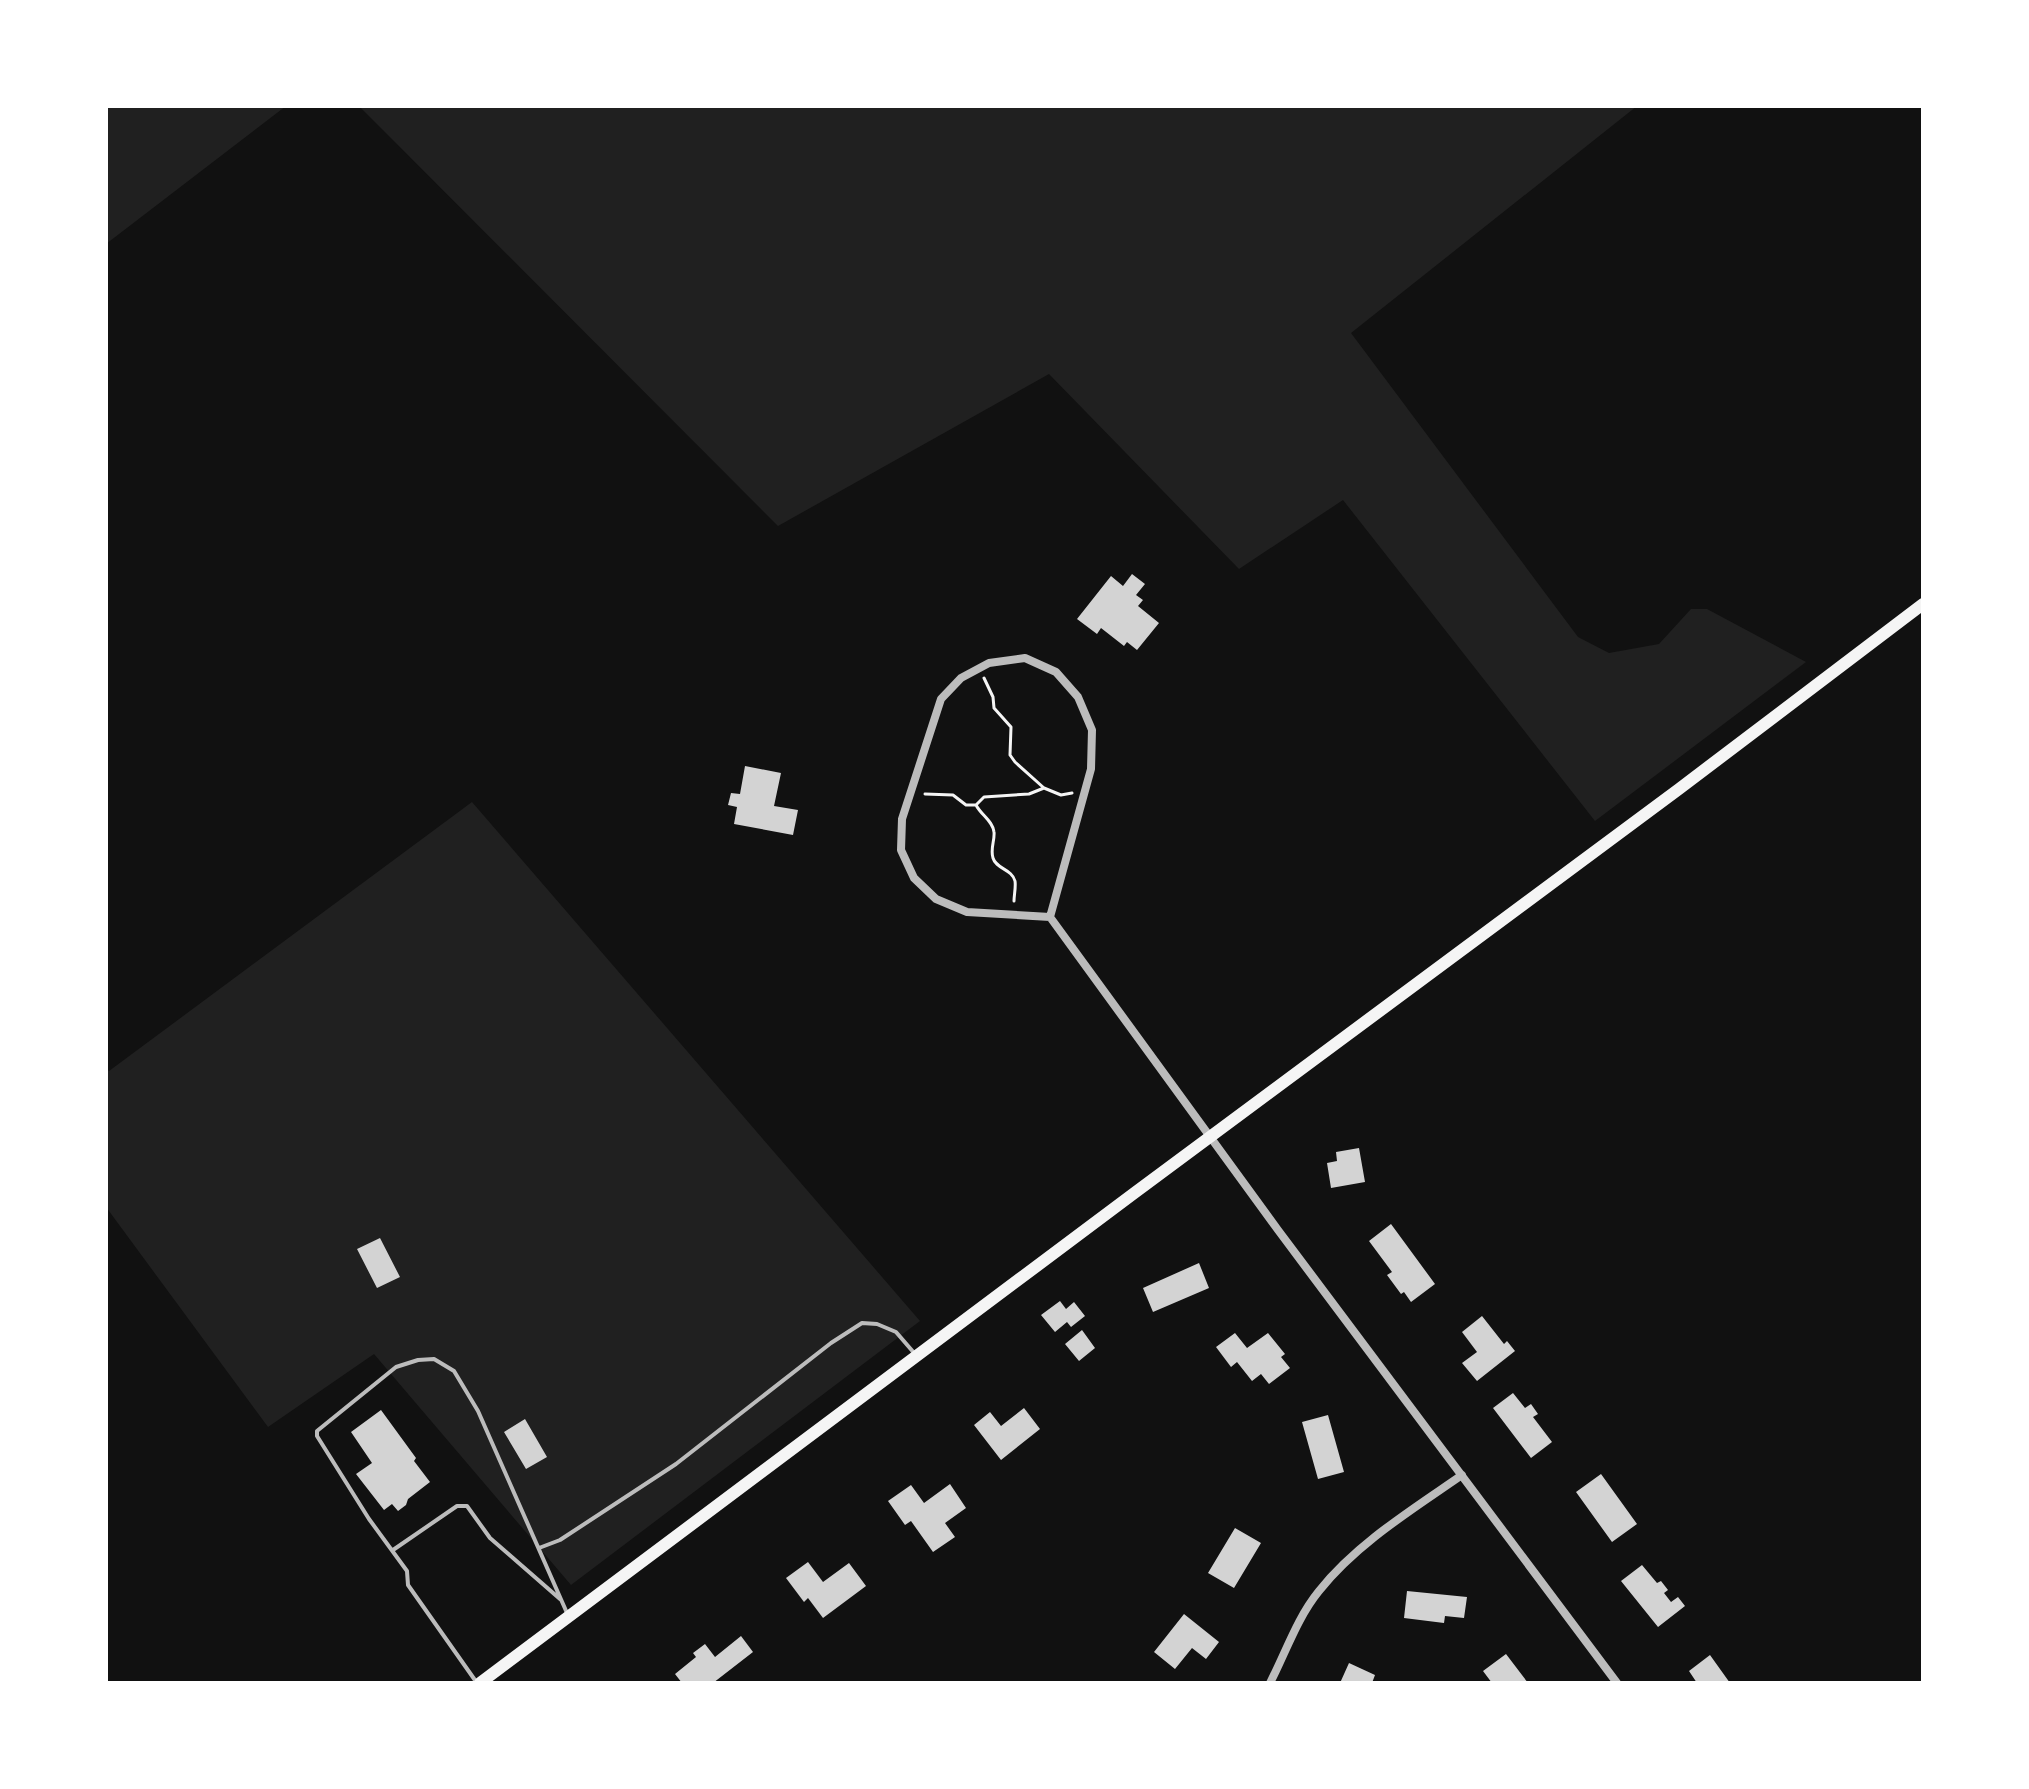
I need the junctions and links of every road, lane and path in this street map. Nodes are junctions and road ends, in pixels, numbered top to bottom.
1 (1923, 604) edge
2 (979, 668) junction
3 (1044, 788) junction
4 (912, 790) junction
5 (1084, 793) junction
6 (976, 805) junction
7 (1020, 916) junction
8 (1050, 917) junction
9 (1209, 1137) junction
10 (917, 1356) junction
11 (1462, 1475) junction
12 (538, 1548) junction
13 (393, 1551) junction
14 (561, 1600) junction
15 (569, 1617) junction
16 (478, 1683) edge
17 (1270, 1683) edge
18 (1617, 1683) edge

1 - 9 main road
2 - 3 path
2 - 4 street
2 - 5 street
3 - 5 path
3 - 6 path
4 - 6 path
4 - 7 street
5 - 8 street
6 - 7 path
7 - 8 street
8 - 9 street
9 - 10 main road
9 - 11 street
10 - 12 lane
10 - 15 main road
11 - 17 street
11 - 18 street
12 - 13 lane
12 - 14 lane
13 - 14 lane
13 - 16 lane
14 - 15 lane
15 - 16 main road

